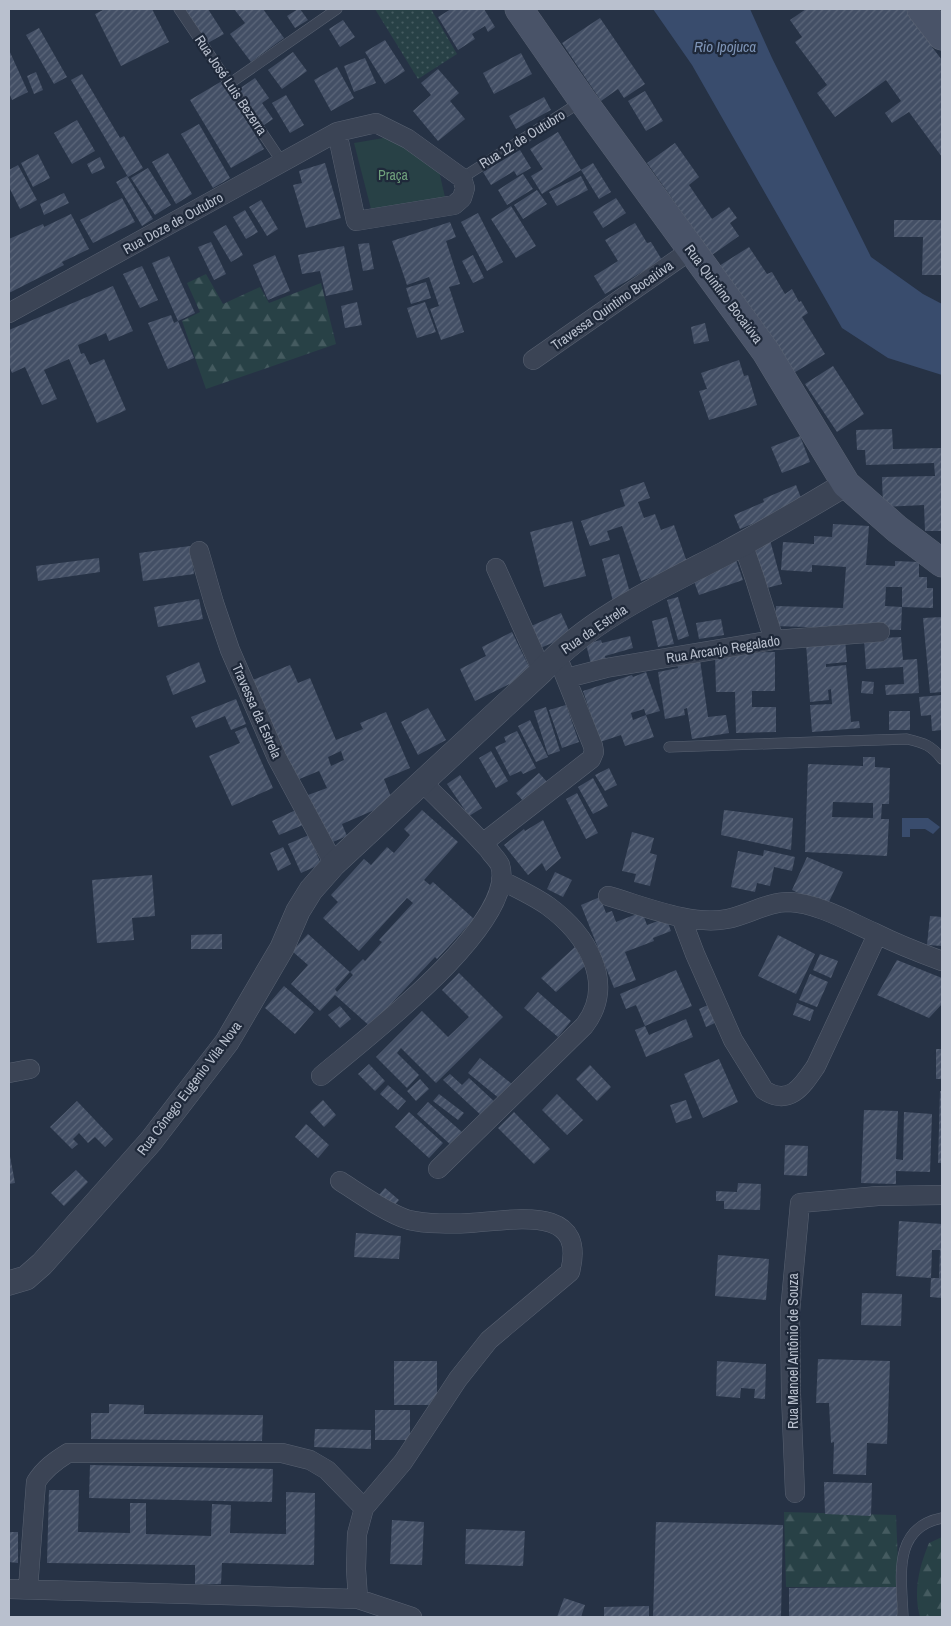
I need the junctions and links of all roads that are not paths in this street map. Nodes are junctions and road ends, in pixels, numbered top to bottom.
1 (179, 9) edge
2 (336, 9) edge
3 (519, 9) edge
4 (922, 9) edge
5 (942, 36) edge
6 (229, 84) junction
7 (583, 101) junction
8 (337, 132) junction
9 (282, 162) junction
10 (462, 178) junction
11 (691, 250) junction
12 (9, 313) edge
13 (533, 360) dead end
14 (846, 484) junction
15 (743, 544) junction
16 (199, 551) dead end
17 (942, 563) edge
18 (496, 568) dead end
19 (880, 632) dead end
20 (774, 640) junction
21 (549, 664) junction
22 (566, 678) junction
23 (669, 747) dead end
24 (942, 759) edge
25 (422, 782) junction
26 (483, 844) junction
27 (334, 864) junction
28 (501, 880) junction
29 (608, 896) dead end
30 (681, 918) junction
31 (877, 935) junction
32 (942, 961) edge
33 (30, 1069) dead end
34 (9, 1073) edge
35 (321, 1076) dead end
36 (438, 1170) dead end
37 (340, 1180) dead end
38 (942, 1195) edge
39 (9, 1283) edge
40 (795, 1493) dead end
41 (364, 1508) junction
42 (942, 1518) edge
43 (9, 1589) edge
44 (28, 1590) junction
45 (358, 1598) junction
46 (412, 1617) edge
47 (902, 1617) edge

1 - 6 lane, Rua José Luis Bezerra
2 - 6 lane
3 - 7 main road, Rua Quintino Bocaiúva
4 - 5 main road
6 - 9 lane, Rua José Luis Bezerra
7 - 10 lane, Rua 12 de Outubro
7 - 11 main road, Rua Quintino Bocaiúva
8 - 9 street, Rua Doze de Outubro
8 - 10 street, Rua Doze de Outubro
8 - 10 street
9 - 12 street, Rua Doze de Outubro
11 - 13 street, Travessa Quintino Bocaiúva
11 - 14 main road, Rua Quintino Bocaiúva
14 - 15 street, Rua da Estrela
14 - 17 main road, Rua Quintino Bocaiúva
15 - 20 street
15 - 21 street, Rua da Estrela
16 - 27 street, Travessa da Estrela
18 - 21 street
19 - 20 street, Rua Arcanjo Regalado
20 - 22 street, Rua Arcanjo Regalado
21 - 22 street
21 - 25 street, Rua da Estrela
22 - 26 street
23 - 24 lane
25 - 26 street
25 - 27 street, Rua da Estrela
26 - 28 street
27 - 39 street, Rua Cônego Eugenio Vila Nova
28 - 35 street
28 - 36 street
29 - 30 street
30 - 31 street
30 - 31 street
31 - 32 street
33 - 34 street
37 - 41 street
38 - 40 street, Rua Manoel Antônio de Souza
41 - 44 street
41 - 45 street
42 - 47 lane
43 - 44 street
44 - 45 street
45 - 46 street

